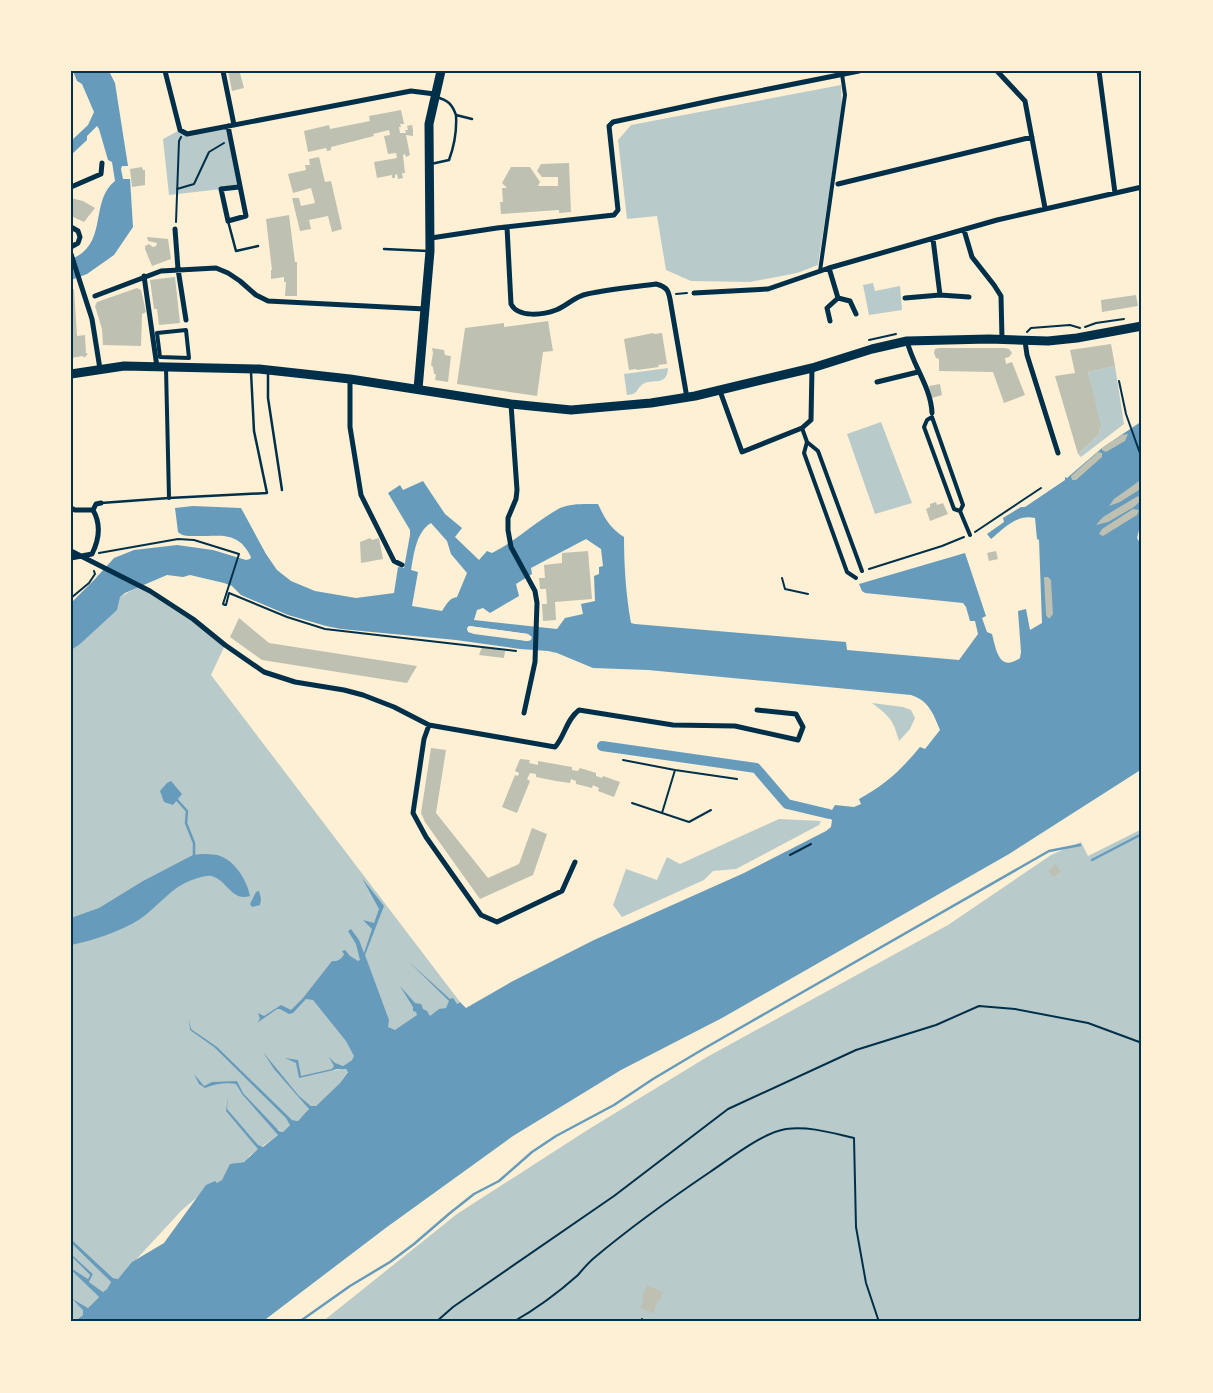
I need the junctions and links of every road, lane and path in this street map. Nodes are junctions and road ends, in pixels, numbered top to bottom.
1 (165, 71) edge
2 (223, 71) edge
3 (441, 71) edge
4 (859, 71) edge
5 (997, 71) edge
6 (1100, 71) edge
7 (842, 74) junction
8 (435, 96) junction
9 (456, 115) junction
10 (472, 119) dead end
11 (231, 126) junction
12 (182, 132) junction
13 (1032, 137) junction
14 (231, 140) junction
15 (429, 161) junction
16 (102, 163) dead end
17 (838, 184) dead end
18 (239, 186) junction
19 (71, 187) edge
20 (1142, 187) edge
21 (177, 189) junction
22 (1115, 193) junction
23 (1045, 208) junction
24 (228, 221) junction
25 (71, 227) edge
26 (507, 227) junction
27 (175, 229) joint
28 (964, 230) junction
29 (431, 238) junction
30 (932, 239) junction
31 (258, 246) dead end
32 (71, 247) edge
33 (384, 249) dead end
34 (430, 251) junction
35 (71, 254) edge
36 (829, 268) junction
37 (178, 269) junction
38 (820, 272) junction
39 (144, 276) junction
40 (694, 292) joint
41 (671, 295) junction
42 (940, 295) junction
43 (95, 296) dead end
44 (969, 297) dead end
45 (838, 298) junction
46 (905, 298) dead end
47 (425, 309) junction
48 (856, 314) dead end
49 (1132, 318) dead end
50 (186, 320) dead end
51 (830, 321) dead end
52 (1142, 326) edge
53 (157, 333) joint
54 (1025, 337) junction
55 (1002, 339) junction
56 (907, 341) junction
57 (162, 367) junction
58 (251, 368) junction
59 (812, 368) junction
60 (100, 369) junction
61 (268, 369) junction
62 (918, 372) junction
63 (71, 374) edge
64 (350, 379) junction
65 (877, 382) dead end
66 (1119, 382) dead end
67 (418, 389) junction
68 (720, 391) junction
69 (687, 398) junction
70 (512, 404) junction
71 (932, 415) junction
72 (802, 428) junction
73 (807, 442) junction
74 (1058, 453) dead end
75 (1142, 459) edge
76 (1041, 488) dead end
77 (282, 490) dead end
78 (169, 498) junction
79 (101, 503) joint
80 (71, 508) edge
81 (93, 510) junction
82 (960, 511) junction
83 (970, 535) junction
84 (71, 551) edge
85 (108, 551) dead end
86 (72, 558) edge
87 (402, 565) dead end
88 (862, 571) joint
89 (95, 572) dead end
90 (782, 578) dead end
91 (856, 578) dead end
92 (808, 594) dead end
93 (71, 598) edge
94 (516, 651) dead end
95 (757, 710) dead end
96 (524, 713) dead end
97 (429, 725) junction
98 (623, 760) dead end
99 (675, 770) junction
100 (737, 779) dead end
101 (632, 804) dead end
102 (710, 810) dead end
103 (662, 813) junction
104 (811, 844) dead end
105 (790, 855) dead end
106 (575, 862) dead end
107 (1142, 1043) edge
108 (1142, 1313) edge
109 (436, 1322) edge
110 (513, 1322) edge
111 (879, 1322) edge
112 (1138, 1322) edge

1 - 12 street
2 - 11 street
3 - 8 main road
4 - 7 street
5 - 13 street
6 - 22 street
7 - 26 street
7 - 38 street
8 - 9 lane
8 - 11 street
8 - 15 main road
9 - 10 lane
9 - 15 lane
11 - 12 street
11 - 14 street
12 - 21 path
13 - 17 street
13 - 23 street
14 - 18 street
14 - 21 path
15 - 29 main road
16 - 19 street
18 - 24 street
18 - 24 street
20 - 22 street
21 - 27 path
22 - 23 street
23 - 28 street
24 - 31 lane
25 - 32 street
26 - 29 street
26 - 41 street
27 - 37 street
28 - 30 street
28 - 55 street
29 - 34 main road
30 - 36 street
30 - 42 street
33 - 34 lane
34 - 47 main road
35 - 60 street
36 - 38 street
36 - 45 street
37 - 39 street
37 - 47 street
37 - 50 street
38 - 40 street
39 - 43 street
39 - 57 street
40 - 41 path
41 - 69 street
42 - 44 street
42 - 46 street
45 - 48 street
45 - 51 street
47 - 67 main road
49 - 54 path
52 - 54 main road
53 - 53 street
54 - 55 main road
54 - 74 street
55 - 56 main road
56 - 59 main road
56 - 62 street
57 - 58 main road
57 - 60 main road
57 - 78 street
58 - 61 main road
58 - 78 lane
59 - 68 main road
59 - 72 street
60 - 63 main road
61 - 64 main road
61 - 77 lane
62 - 65 street
62 - 71 street
64 - 67 main road
64 - 87 street
66 - 75 path
67 - 70 main road
68 - 69 main road
68 - 72 street
69 - 70 main road
70 - 96 street
71 - 82 street
71 - 82 street
72 - 73 street
73 - 88 street
73 - 91 street
76 - 83 path
78 - 79 lane
79 - 81 street
80 - 81 street
81 - 86 street
82 - 83 street
83 - 88 path
84 - 97 street
85 - 94 path
89 - 93 path
90 - 92 path
95 - 97 street
97 - 106 street
98 - 99 path
99 - 100 path
99 - 103 path
101 - 103 path
102 - 103 path
104 - 105 path
107 - 109 path
108 - 112 path
110 - 111 path

